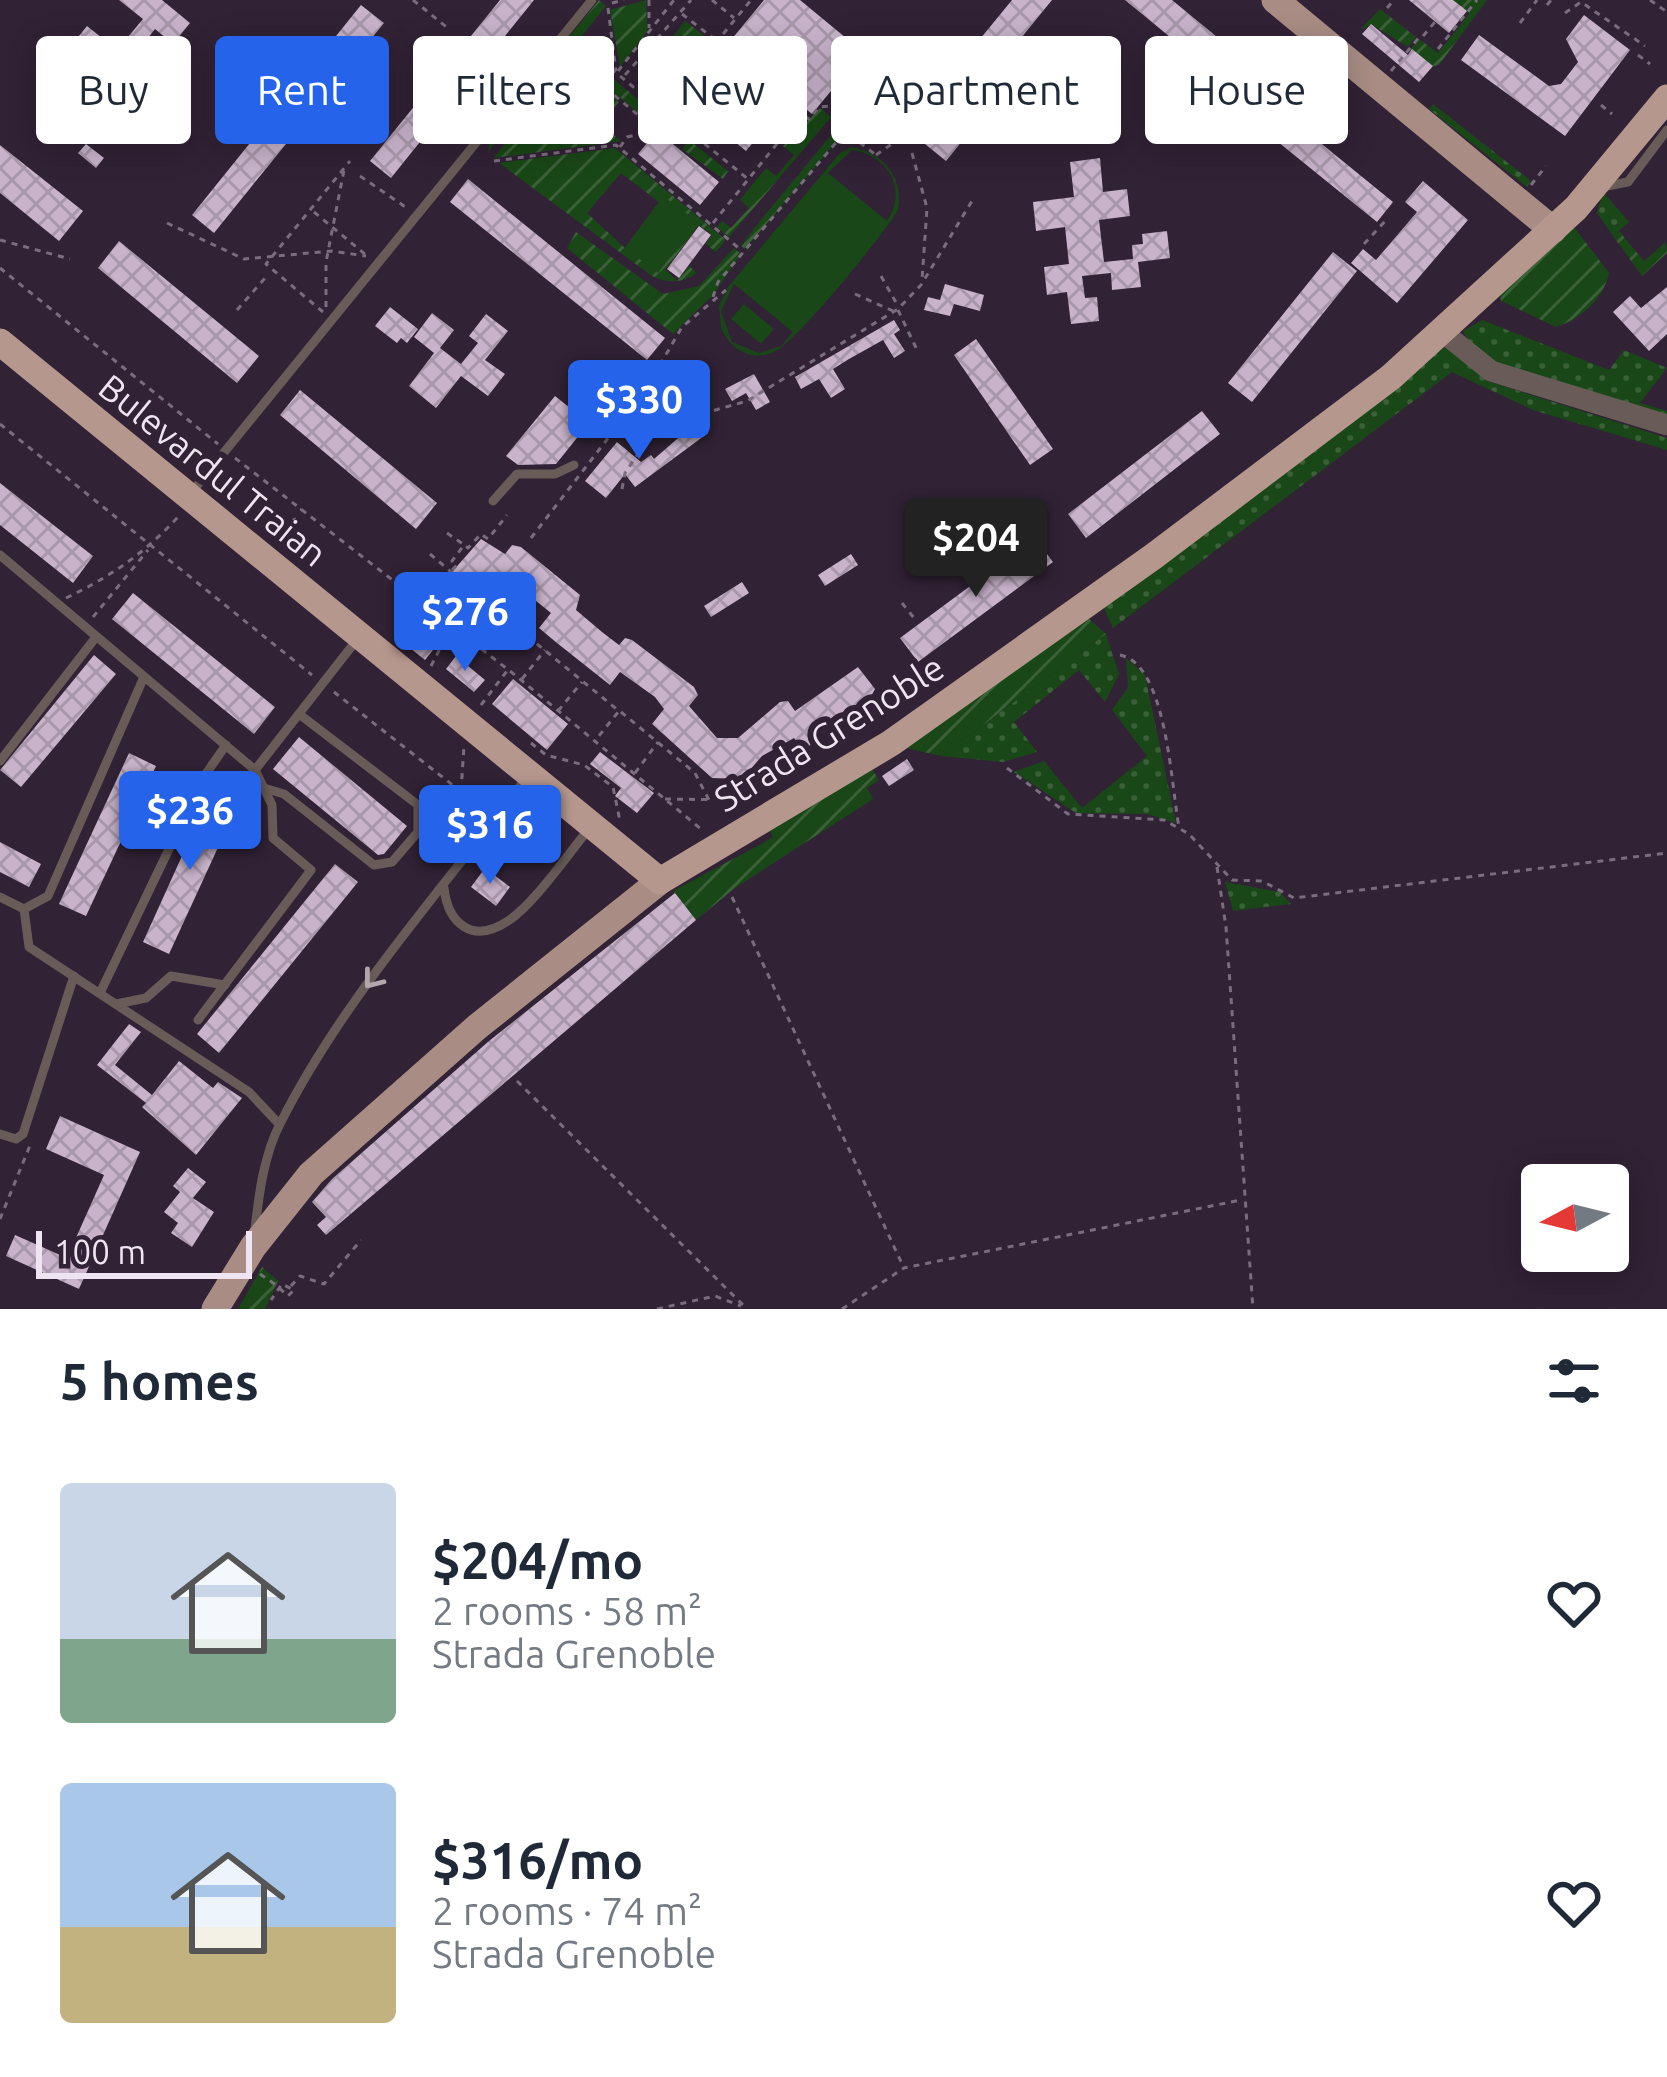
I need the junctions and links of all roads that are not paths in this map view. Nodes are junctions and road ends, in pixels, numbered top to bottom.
1 (592, 0) edge
2 (1275, 0) edge
3 (1667, 98) edge
4 (1667, 130) edge
5 (1597, 187) junction
6 (1553, 230) junction
7 (1444, 333) junction
8 (0, 342) edge
9 (1667, 425) edge
10 (574, 465) dead end
11 (493, 501) dead end
12 (183, 506) junction
13 (0, 556) edge
14 (360, 636) junction
15 (96, 638) junction
16 (143, 679) junction
17 (299, 714) junction
18 (226, 745) junction
19 (0, 761) edge
20 (255, 770) junction
21 (530, 772) junction
22 (264, 788) junction
23 (593, 824) junction
24 (660, 881) junction
25 (444, 888) junction
26 (0, 897) edge
27 (24, 909) junction
28 (74, 976) junction
29 (225, 985) junction
30 (100, 993) junction
31 (116, 1004) junction
32 (198, 1021) dead end
33 (279, 1124) junction
34 (0, 1134) edge
35 (255, 1259) junction
36 (215, 1309) edge

1 - 12 lane
2 - 6 main road
3 - 5 highway, Strada Grenoble
4 - 5 lane
5 - 6 highway, Strada Grenoble
6 - 7 highway, Strada Grenoble
7 - 9 street
7 - 24 highway, Strada Grenoble
8 - 12 highway, Bulevardul Traian
10 - 11 lane
12 - 14 highway, Bulevardul Traian
13 - 15 lane
14 - 17 lane
14 - 21 highway, Bulevardul Traian
15 - 16 lane
15 - 19 lane
16 - 18 lane
16 - 27 lane
17 - 20 lane
17 - 22 lane
18 - 20 lane
18 - 30 lane
20 - 22 lane
21 - 23 highway, Bulevardul Traian
21 - 25 lane
22 - 29 lane
23 - 24 highway, Bulevardul Traian
23 - 25 lane
24 - 35 main road, Strada Grenoble
25 -> 33 lane
26 - 27 lane
27 - 28 lane
28 - 30 lane
28 - 34 lane
29 - 31 lane
29 - 32 lane
30 - 31 lane
31 - 33 lane
33 - 35 lane
35 - 36 main road, Strada Grenoble

